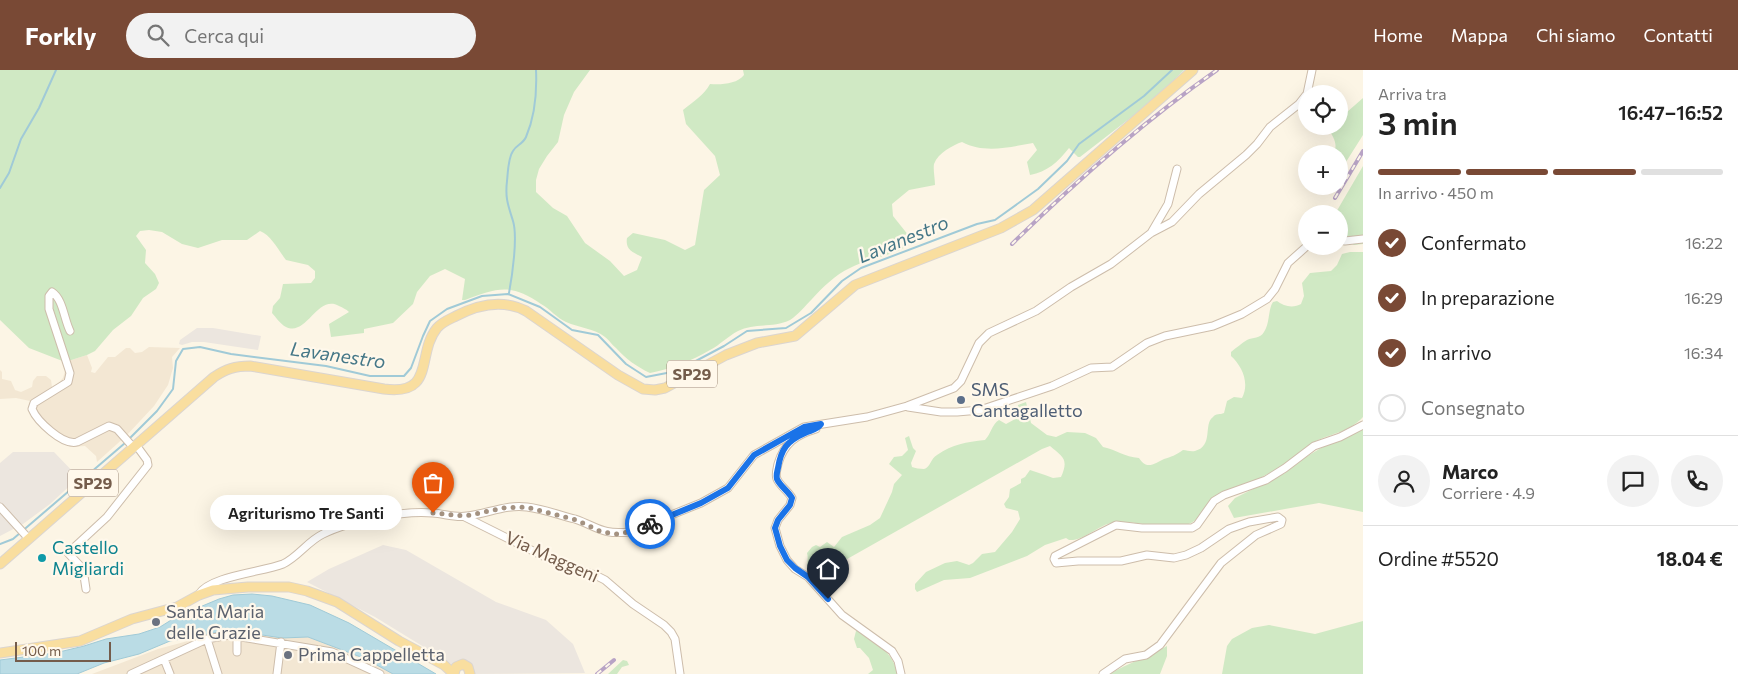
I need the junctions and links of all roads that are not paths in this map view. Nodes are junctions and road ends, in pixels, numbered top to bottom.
1 (1193, 70) edge
2 (1312, 70) edge
3 (1309, 85) edge
4 (1298, 106) edge
5 (1177, 169) dead end
6 (1151, 233) junction
7 (1363, 239) edge
8 (1348, 241) edge
9 (1298, 254) edge
10 (70, 331) dead end
11 (907, 406) junction
12 (821, 424) junction
13 (1363, 425) edge
14 (135, 446) junction
15 (0, 506) edge
16 (465, 516) junction
17 (27, 538) junction
18 (0, 564) edge
19 (86, 589) dead end
20 (199, 595) junction
21 (237, 635) junction
22 (207, 640) junction
23 (281, 642) junction
24 (237, 652) dead end
25 (0, 653) edge
26 (164, 659) junction
27 (456, 670) edge
28 (131, 674) edge
29 (170, 674) edge
30 (218, 674) edge
31 (277, 674) edge
32 (380, 674) edge
33 (470, 674) edge
34 (680, 674) edge
35 (901, 674) edge
36 (1103, 674) edge

1 - 14 main road, SP29
2 - 3 street
4 - 6 street
5 - 6 street
6 - 11 street
7 - 8 street
9 - 11 street
10 - 14 street
11 - 12 street
12 - 16 street
12 - 35 street
13 - 36 street
14 - 17 main road, SP29
14 - 19 street
15 - 17 street
16 - 20 street
16 - 34 street, Via Maggeni
17 - 18 main road, SP29
20 - 25 main road
20 - 27 main road
21 - 22 street
21 - 23 street
21 - 24 street
22 - 26 street
22 - 30 street
23 - 31 street
23 - 32 street
26 - 28 street
26 - 29 street
27 - 33 main road

